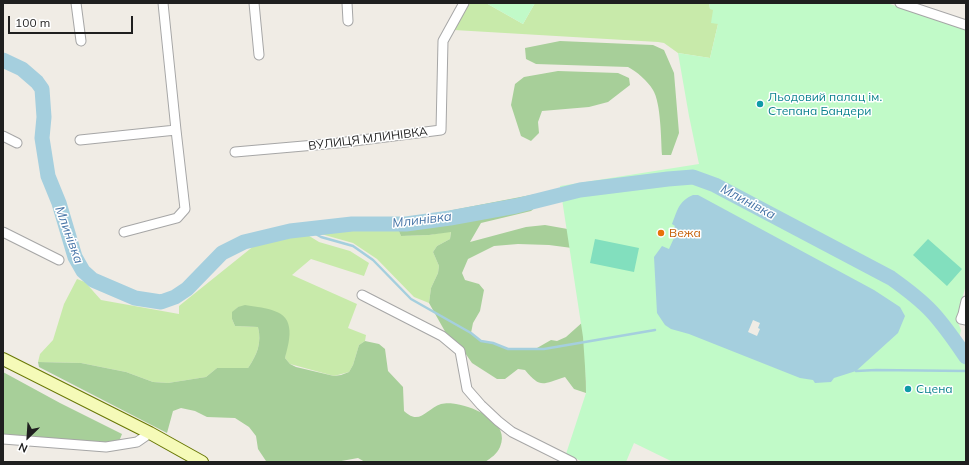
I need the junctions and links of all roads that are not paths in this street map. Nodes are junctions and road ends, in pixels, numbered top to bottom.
1 (76, 3) edge
2 (163, 3) edge
3 (254, 3) edge
4 (347, 3) edge
5 (464, 3) edge
6 (900, 3) edge
7 (348, 21) dead end
8 (966, 25) edge
9 (81, 41) dead end
10 (259, 56) dead end
11 (176, 130) junction
12 (3, 136) edge
13 (80, 140) dead end
14 (17, 143) dead end
15 (235, 152) dead end
16 (3, 232) edge
17 (124, 232) dead end
18 (59, 260) dead end
19 (362, 295) dead end
20 (966, 301) edge
21 (963, 320) edge
22 (3, 359) edge
23 (150, 433) junction
24 (3, 439) edge
25 (202, 462) edge
26 (572, 462) edge

1 - 9 street
2 - 11 street
3 - 10 street
4 - 7 street
5 - 15 street, ВУЛИЦЯ МЛИНІВКА
6 - 8 street
11 - 13 street
11 - 17 street
12 - 14 street
16 - 18 street
19 - 26 street
20 - 21 street
22 - 23 main road
23 - 24 street
23 - 25 main road

